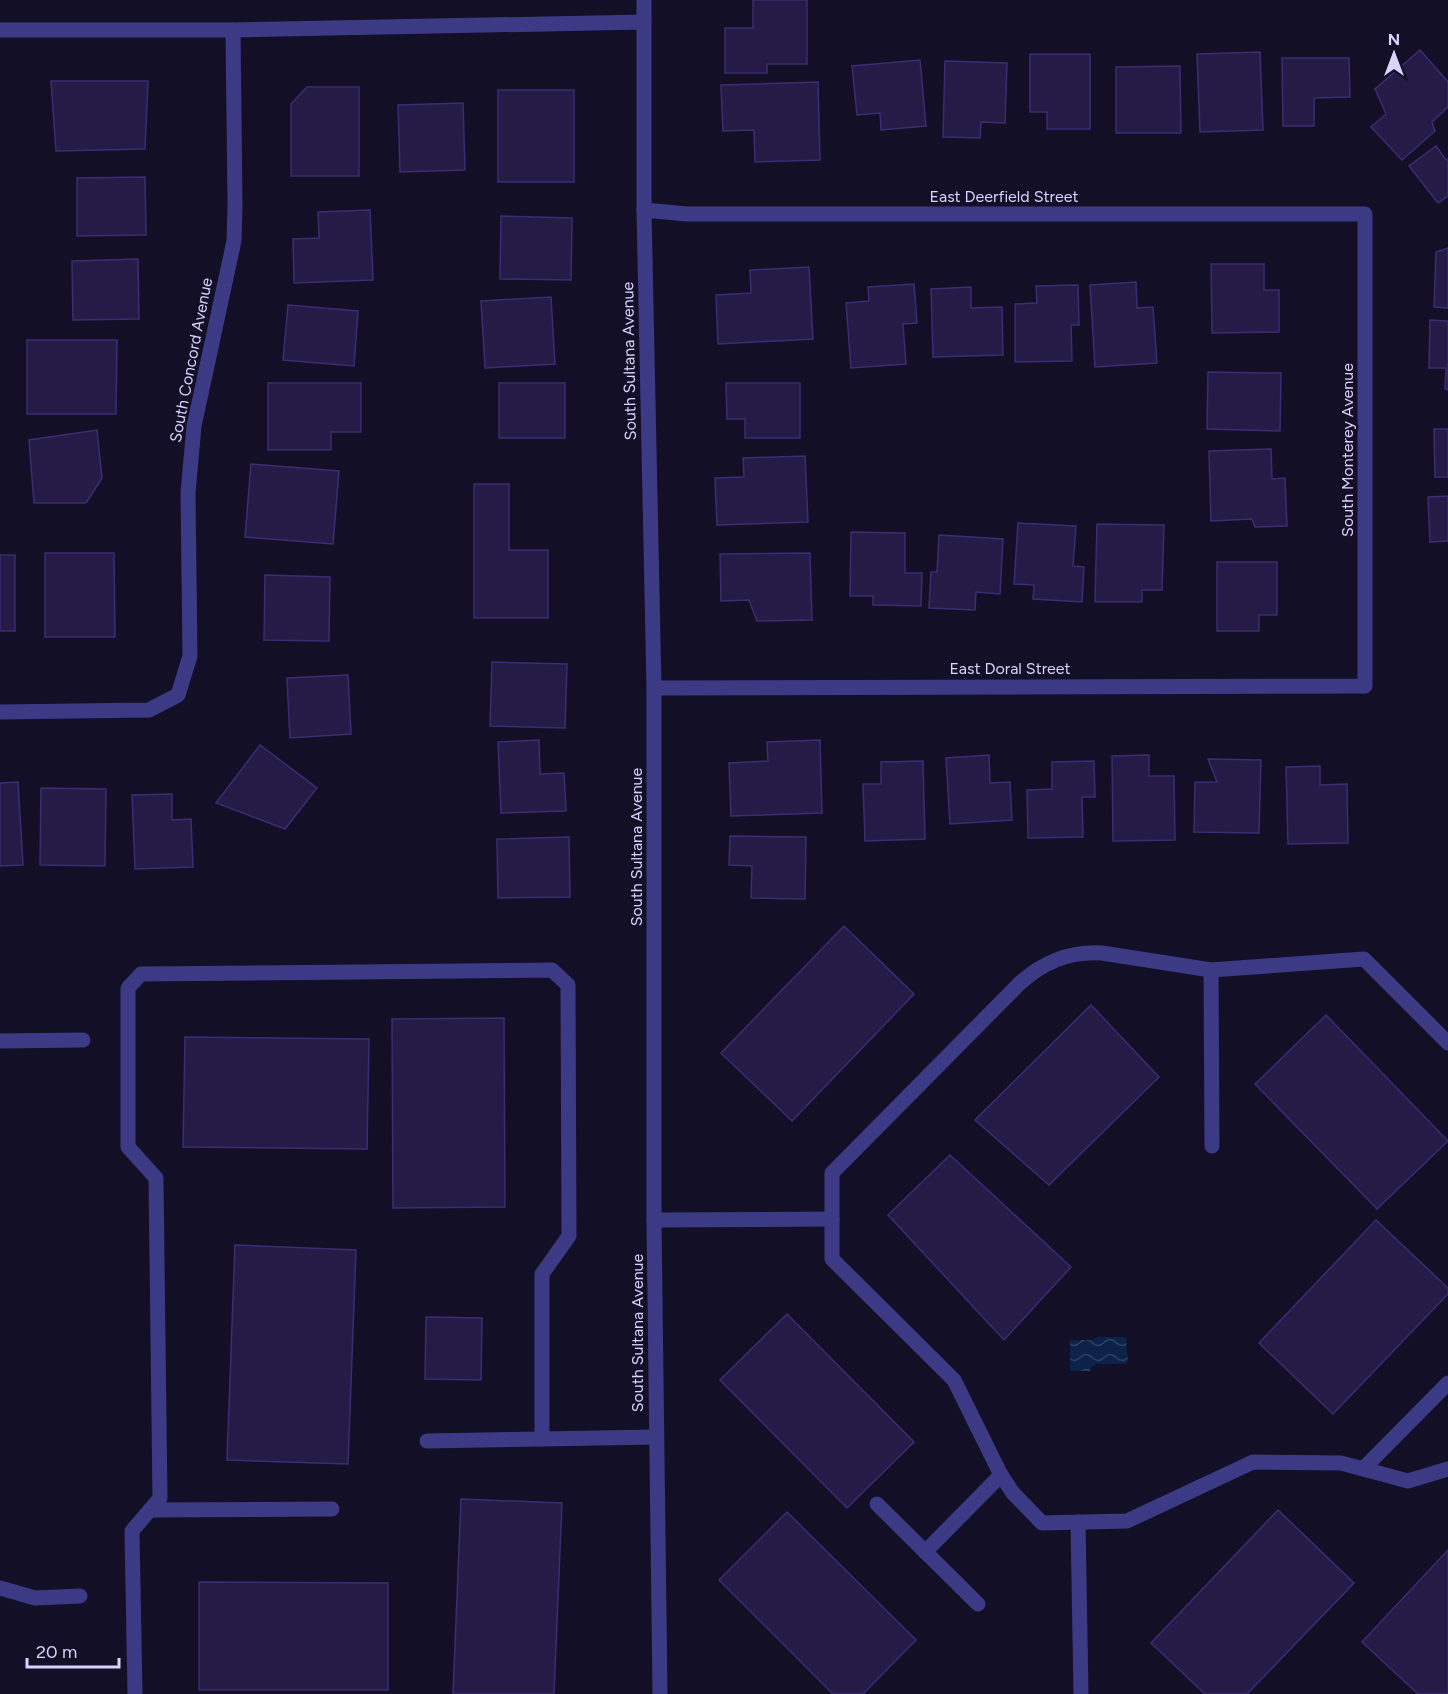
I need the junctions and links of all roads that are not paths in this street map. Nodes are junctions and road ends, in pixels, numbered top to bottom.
1 (644, 0) edge
2 (644, 22) junction
3 (0, 30) edge
4 (233, 30) junction
5 (644, 210) junction
6 (1365, 214) joint
7 (1365, 686) joint
8 (654, 688) junction
9 (0, 712) edge
10 (1211, 970) junction
11 (83, 1040) dead end
12 (0, 1041) edge
13 (1448, 1043) edge
14 (1212, 1146) dead end
15 (832, 1219) junction
16 (654, 1220) junction
17 (1448, 1383) edge
18 (656, 1437) junction
19 (542, 1439) junction
20 (427, 1441) dead end
21 (1363, 1469) junction
22 (1448, 1469) edge
23 (1001, 1475) junction
24 (877, 1504) dead end
25 (332, 1509) dead end
26 (150, 1510) junction
27 (1078, 1522) junction
28 (925, 1552) junction
29 (0, 1588) edge
30 (80, 1596) dead end
31 (978, 1604) dead end
32 (135, 1694) edge
33 (660, 1694) edge
34 (1081, 1694) edge

1 - 2 street, South Sultana Avenue
2 - 4 street
2 - 5 street, South Sultana Avenue
3 - 4 street
4 - 9 street, South Concord Avenue
5 - 6 street, East Deerfield Street
5 - 8 street, South Sultana Avenue
6 - 7 street, South Monterey Avenue
7 - 8 street, East Doral Street
8 - 16 street, South Sultana Avenue
10 - 13 street
10 - 14 street
10 - 15 street
11 - 12 street
15 - 16 street
15 - 23 street
16 - 18 street, South Sultana Avenue
17 - 21 street
18 - 19 street
18 - 33 street, South Sultana Avenue
19 - 20 street
19 - 26 street
21 - 22 street
21 - 27 street
23 - 27 street
23 - 28 street
24 - 28 street
25 - 26 street
26 - 32 street
27 - 34 street
28 - 31 street
29 - 30 street

